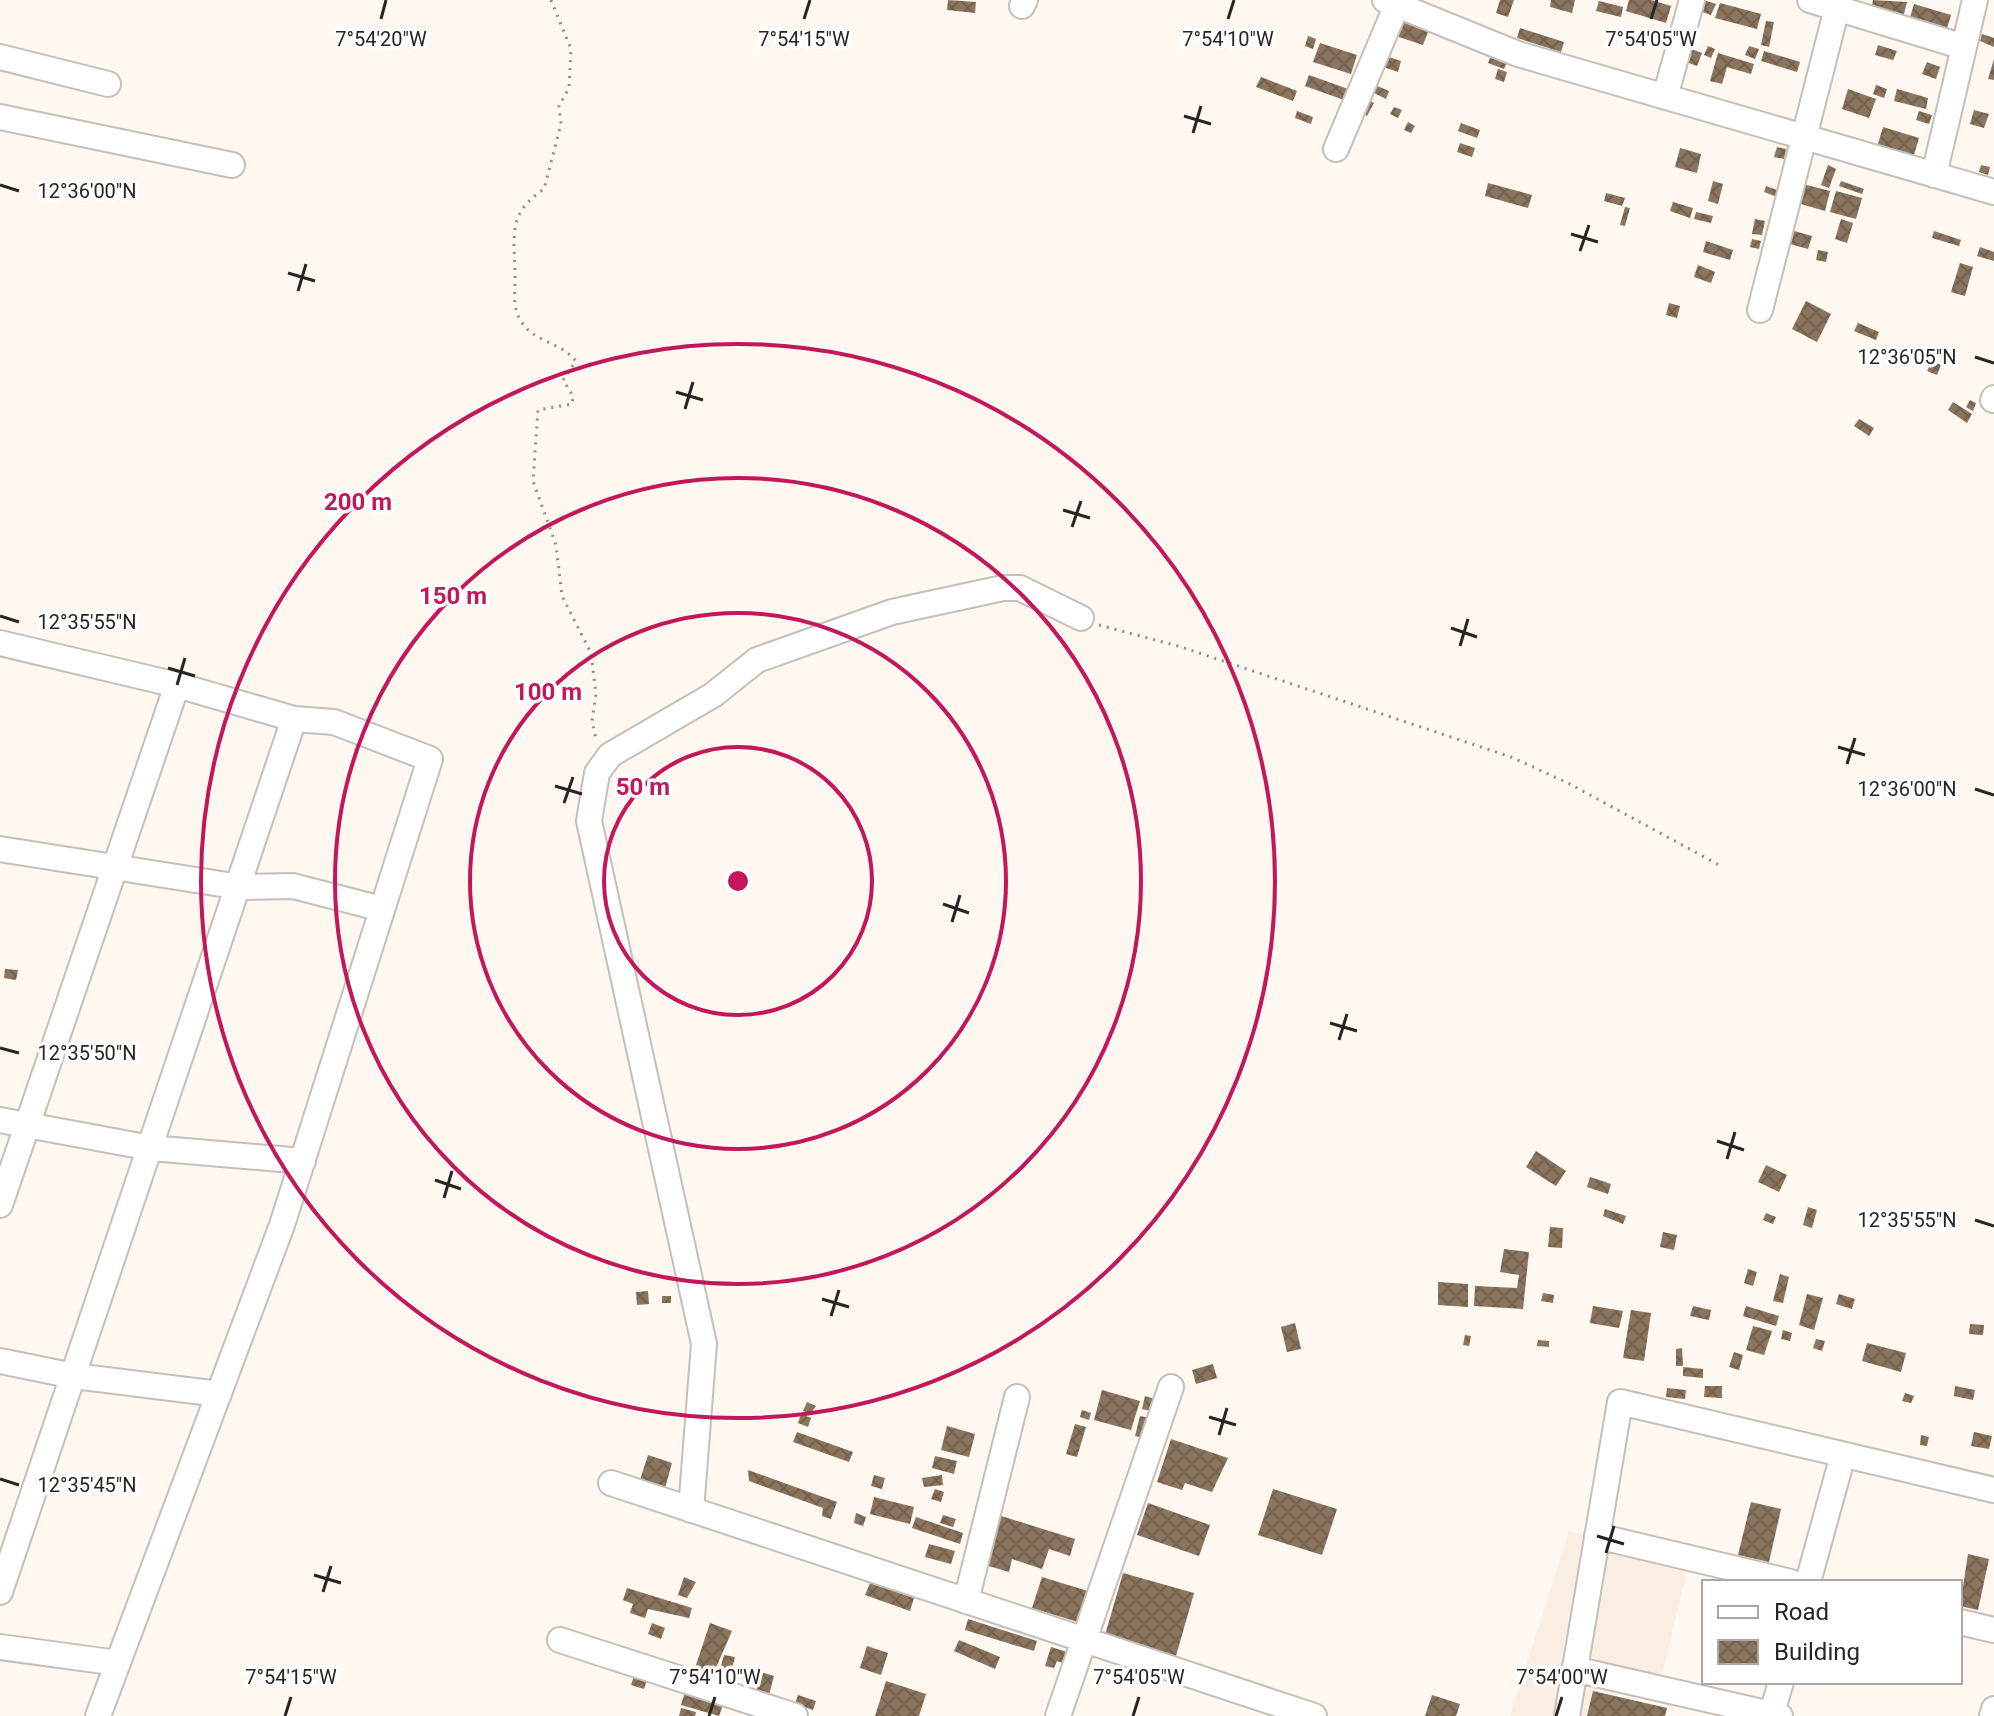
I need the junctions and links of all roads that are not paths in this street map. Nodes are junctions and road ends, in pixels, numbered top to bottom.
1 (1692, 0) edge
2 (1810, 0) edge
3 (1975, 0) edge
4 (1394, 2) edge
5 (1838, 4) edge
6 (1964, 47) junction
7 (0, 57) edge
8 (108, 84) dead end
9 (1665, 97) junction
10 (0, 117) edge
11 (1804, 137) junction
12 (1336, 149) dead end
13 (232, 165) dead end
14 (1934, 175) junction
15 (1994, 192) edge
16 (1760, 310) dead end
17 (1081, 618) road end
18 (0, 643) edge
19 (177, 685) junction
20 (294, 719) junction
21 (0, 849) edge
22 (115, 866) junction
23 (240, 887) junction
24 (382, 909) junction
25 (0, 1120) edge
26 (27, 1124) junction
27 (151, 1148) junction
28 (303, 1161) junction
29 (0, 1205) edge
30 (0, 1361) edge
31 (74, 1376) junction
32 (1171, 1387) dead end
33 (219, 1394) junction
34 (1017, 1397) dead end
35 (1843, 1455) junction
36 (611, 1483) dead end
37 (1994, 1490) edge
38 (691, 1510) junction
39 (1597, 1536) junction
40 (1783, 1580) edge
41 (1809, 1580) edge
42 (0, 1592) edge
43 (966, 1601) junction
44 (1962, 1622) edge
45 (1994, 1630) edge
46 (560, 1640) dead end
47 (1084, 1640) junction
48 (0, 1647) edge
49 (118, 1663) junction
50 (1574, 1669) junction
51 (1781, 1684) edge
52 (1994, 1709) edge
53 (1774, 1715) edge
54 (98, 1716) edge
55 (795, 1716) edge
56 (1058, 1716) edge
57 (1314, 1716) edge
58 (1567, 1716) edge
59 (1992, 1716) edge

1 - 9 street
2 - 5 street
3 - 6 street
4 - 9 street
4 - 12 street
5 - 6 street
5 - 11 street
6 - 14 street
7 - 8 street
9 - 11 street
10 - 13 street
11 - 14 street
11 - 16 street
14 - 15 street
17 - 38 street
18 - 19 street
19 - 20 street
19 - 22 street
20 - 23 street
20 - 24 street
21 - 22 street
22 - 23 street
22 - 26 street
23 - 24 street
23 - 27 street
24 - 28 street
25 - 26 street
26 - 27 street
26 - 29 street
27 - 28 street
27 - 31 street
28 - 33 street
30 - 31 street
31 - 33 street
31 - 42 street
32 - 47 street
33 - 49 street
34 - 43 street
35 - 37 street
35 - 39 street
35 - 41 street
36 - 38 street
38 - 43 street
39 - 40 street
39 - 50 street
43 - 47 street
44 - 45 street
46 - 55 street
47 - 56 street
47 - 57 street
48 - 49 street
49 - 54 street
50 - 53 street
50 - 58 street
51 - 53 street
52 - 59 street

